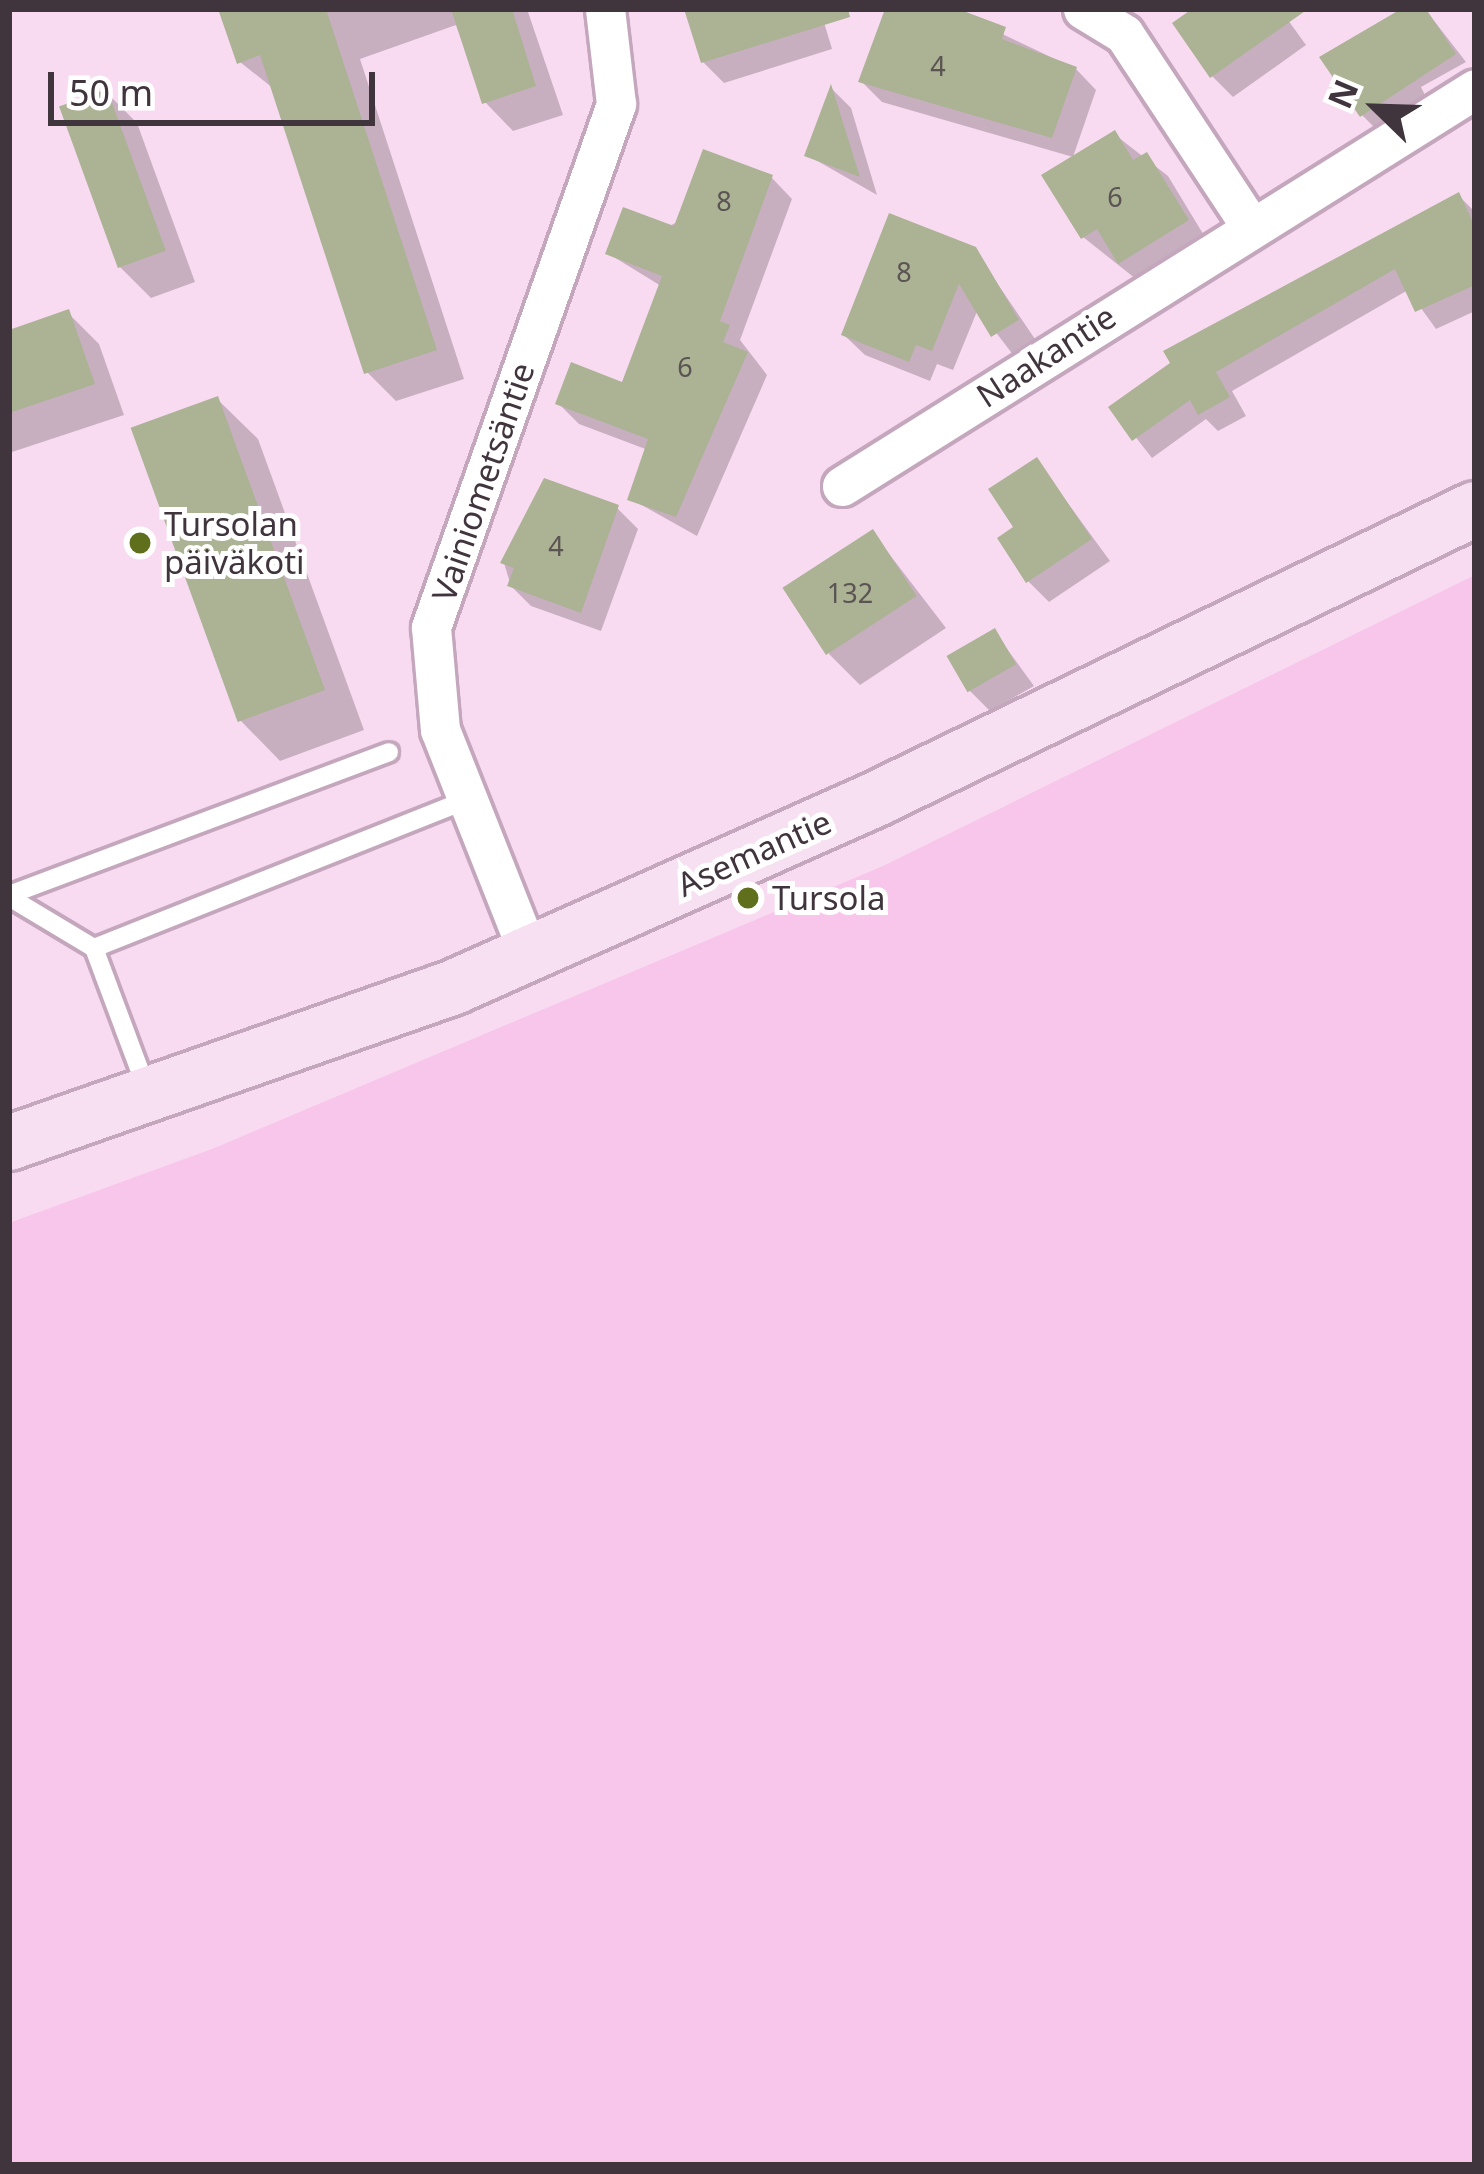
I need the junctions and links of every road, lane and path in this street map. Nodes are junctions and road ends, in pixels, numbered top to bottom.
1 (605, 9) edge
2 (1083, 9) edge
3 (1475, 89) edge
4 (1250, 225) junction
5 (842, 487) dead end
6 (1475, 509) edge
7 (389, 752) dead end
8 (464, 801) junction
9 (9, 896) edge
10 (94, 948) junction
11 (528, 952) junction
12 (149, 1094) junction
13 (9, 1143) edge

1 - 8 street, Vainiometsäntie
2 - 4 street
3 - 4 street, Naakantie
4 - 5 street, Naakantie
6 - 11 main road, Asemantie
7 - 9 lane
8 - 10 lane
8 - 11 street, Vainiometsäntie
9 - 10 lane
10 - 12 lane
11 - 12 main road, Asemantie
12 - 13 main road, Asemantie

